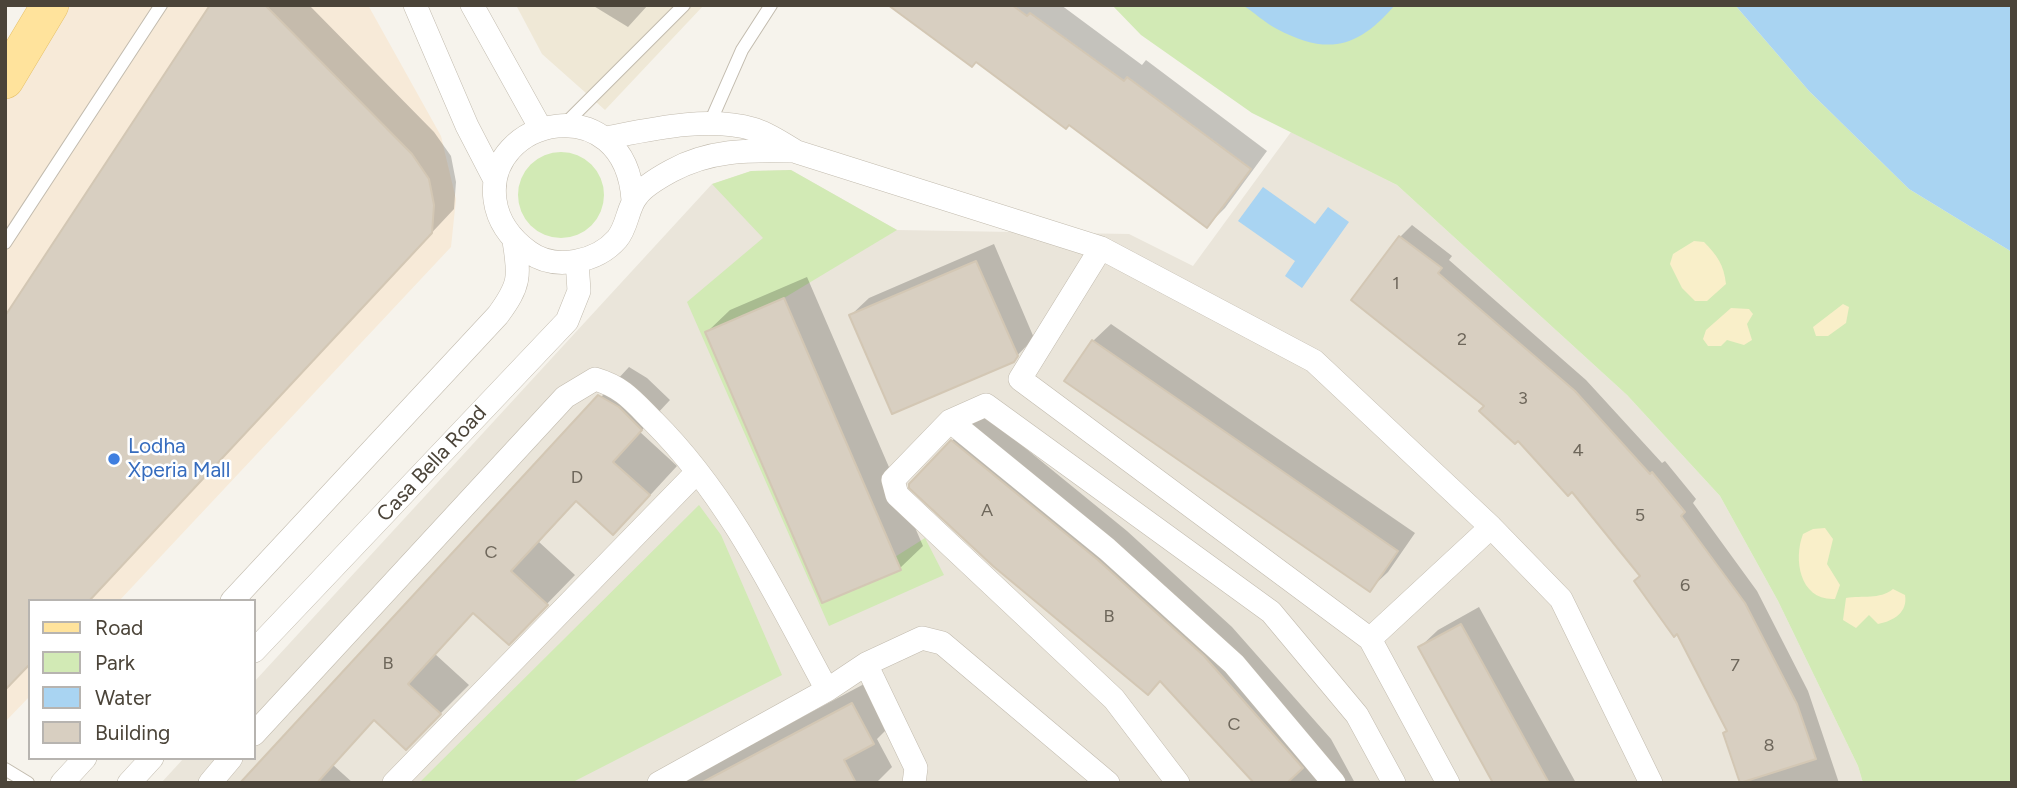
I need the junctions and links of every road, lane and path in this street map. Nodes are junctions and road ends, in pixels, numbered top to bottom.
1 (50, 5) edge
2 (161, 5) edge
3 (415, 5) edge
4 (472, 5) edge
5 (684, 5) edge
6 (771, 5) edge
7 (5, 80) edge
8 (564, 125) junction
9 (709, 125) junction
10 (541, 129) junction
11 (606, 138) junction
12 (797, 152) junction
13 (495, 180) junction
14 (634, 200) junction
15 (514, 241) junction
16 (5, 243) edge
17 (1101, 248) junction
18 (577, 261) junction
19 (950, 421) junction
20 (697, 472) junction
21 (1491, 527) junction
22 (235, 599) edge
23 (1370, 639) junction
24 (256, 649) edge
25 (866, 664) junction
26 (827, 690) junction
27 (256, 732) edge
28 (83, 760) edge
29 (150, 760) edge
30 (229, 760) edge
31 (5, 769) edge
32 (1105, 782) edge
33 (28, 783) edge
34 (62, 783) edge
35 (129, 783) edge
36 (210, 783) edge
37 (394, 783) edge
38 (659, 783) edge
39 (914, 783) edge
40 (1178, 783) edge
41 (1334, 783) edge
42 (1394, 783) edge
43 (1448, 783) edge
44 (1651, 783) edge

1 - 7 main road
2 - 16 lane
3 - 13 street
4 - 10 street
5 - 8 lane
6 - 9 lane
8 - 10 street
8 - 11 street
9 - 11 street
9 - 12 street
10 - 13 street
11 - 14 street
12 - 14 street
12 - 17 street
13 - 15 street
14 - 18 street
15 - 18 street
15 - 22 street
17 - 21 street
17 - 23 street
18 - 24 street, Casa Bella Road
19 - 40 street
19 - 41 street
19 - 42 street
20 - 26 street
20 - 27 street
20 - 37 street
21 - 23 street
21 - 44 street
23 - 43 street
25 - 26 street
25 - 32 street
25 - 39 street
26 - 38 street
28 - 34 street
29 - 35 street
30 - 36 street
31 - 33 lane

